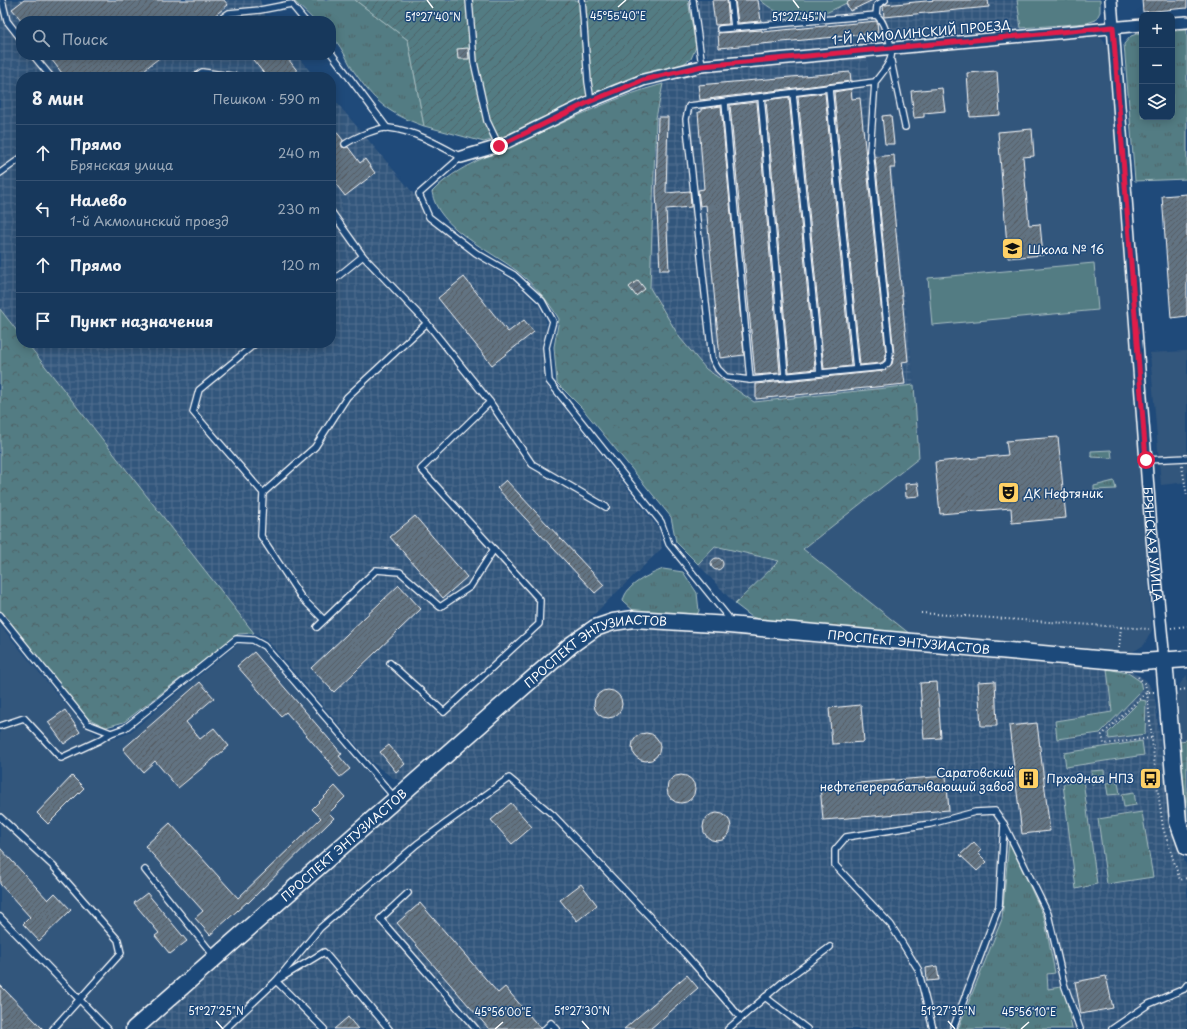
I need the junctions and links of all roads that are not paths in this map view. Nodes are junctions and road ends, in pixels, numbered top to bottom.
1 (2, 0) edge
2 (469, 0) edge
3 (582, 0) edge
4 (693, 0) edge
5 (731, 0) edge
6 (885, 0) edge
7 (1111, 0) edge
8 (876, 15) junction
9 (226, 16) edge
10 (301, 16) edge
11 (1187, 22) edge
12 (1175, 23) edge
13 (1139, 25) edge
14 (734, 27) junction
15 (1113, 27) junction
16 (720, 29) dead end
17 (16, 33) edge
18 (893, 47) junction
19 (37, 60) edge
20 (336, 60) edge
21 (891, 60) junction
22 (702, 66) junction
23 (46, 72) edge
24 (875, 82) junction
25 (829, 89) junction
26 (793, 93) junction
27 (761, 98) junction
28 (591, 101) junction
29 (725, 102) junction
30 (905, 127) dead end
31 (388, 128) junction
32 (345, 144) dead end
33 (499, 146) junction
34 (461, 157) junction
35 (16, 162) edge
36 (0, 173) edge
37 (336, 218) edge
38 (363, 256) junction
39 (336, 278) edge
40 (427, 323) junction
41 (250, 348) edge
42 (856, 369) junction
43 (820, 373) junction
44 (785, 376) junction
45 (750, 380) junction
46 (490, 402) junction
47 (1184, 458) edge
48 (1146, 460) junction
49 (264, 493) junction
50 (606, 507) dead end
51 (494, 549) junction
52 (0, 615) edge
53 (324, 620) junction
54 (729, 625) junction
55 (317, 627) dead end
56 (1187, 659) edge
57 (1164, 660) junction
58 (390, 663) dead end
59 (0, 726) edge
60 (111, 733) junction
61 (396, 799) junction
62 (0, 817) edge
63 (1004, 824) junction
64 (1187, 847) edge
65 (145, 870) dead end
66 (408, 893) dead end
67 (0, 917) edge
68 (830, 947) dead end
69 (215, 958) junction
70 (276, 981) junction
71 (1187, 985) edge
72 (765, 997) junction
73 (80, 1000) junction
74 (741, 1018) junction
75 (53, 1029) edge
76 (108, 1029) edge
77 (134, 1029) edge
78 (225, 1029) edge
79 (324, 1029) edge
80 (389, 1029) edge
81 (476, 1029) edge
82 (545, 1029) edge
83 (557, 1029) edge
84 (728, 1029) edge
85 (807, 1029) edge
86 (933, 1029) edge
87 (953, 1029) edge
88 (1080, 1029) edge
89 (1112, 1029) edge

1 - 17 lane
2 - 33 lane
3 - 28 lane
4 - 22 lane
5 - 14 lane
6 - 8 lane
7 - 15 street, БРЯНСКАЯ УЛИЦА
8 - 14 lane
8 - 18 lane
9 - 10 lane
11 - 12 street
13 - 15 street, 1-Й АКМОЛИНСКИЙ ПРОЕЗД
14 - 16 lane
15 - 18 street, 1-Й АКМОЛИНСКИЙ ПРОЕЗД
15 - 48 street, БРЯНСКАЯ УЛИЦА
18 - 21 lane
18 - 22 street, 1-Й АКМОЛИНСКИЙ ПРОЕЗД
19 - 23 lane
20 - 31 lane
21 - 24 lane
21 - 30 lane
22 - 28 street, 1-Й АКМОЛИНСКИЙ ПРОЕЗД
24 - 25 lane
24 - 42 lane
25 - 26 lane
25 - 42 lane
26 - 27 lane
26 - 43 lane
27 - 29 lane
27 - 44 lane
28 - 33 street, 1-Й АКМОЛИНСКИЙ ПРОЕЗД
29 - 45 lane
29 - 45 lane
31 - 32 lane
31 - 34 lane
33 - 34 street, 1-Й АКМОЛИНСКИЙ ПРОЕЗД
34 - 54 lane
35 - 36 lane
37 - 38 lane
38 - 39 lane
38 - 40 lane
40 - 46 lane
40 - 49 lane
41 - 49 lane
42 - 43 lane
43 - 44 lane
44 - 45 lane
46 - 50 lane
46 - 51 lane
47 - 48 lane
48 - 57 street, БРЯНСКАЯ УЛИЦА
49 - 53 lane
51 - 53 lane
51 - 58 lane
52 - 60 lane
53 - 55 lane
54 - 57 street, ПРОСПЕКТ ЭНТУЗИАСТОВ
54 - 61 street, ПРОСПЕКТ ЭНТУЗИАСТОВ
56 - 57 street, ПРОСПЕКТ ЭНТУЗИАСТОВ
57 - 64 street, БРЯНСКАЯ УЛИЦА
59 - 60 lane
60 - 61 lane
61 - 69 street, ПРОСПЕКТ ЭНТУЗИАСТОВ
62 - 73 lane
63 - 86 lane
63 - 87 lane
63 - 88 lane
65 - 69 lane
66 - 81 lane
67 - 73 lane
68 - 72 lane
69 - 77 street, ПРОСПЕКТ ЭНТУЗИАСТОВ
70 - 74 lane
70 - 78 lane
70 - 79 lane
70 - 80 lane
71 - 89 lane
72 - 74 lane
72 - 85 lane
73 - 75 lane
73 - 76 lane
74 - 84 lane
82 - 83 lane

